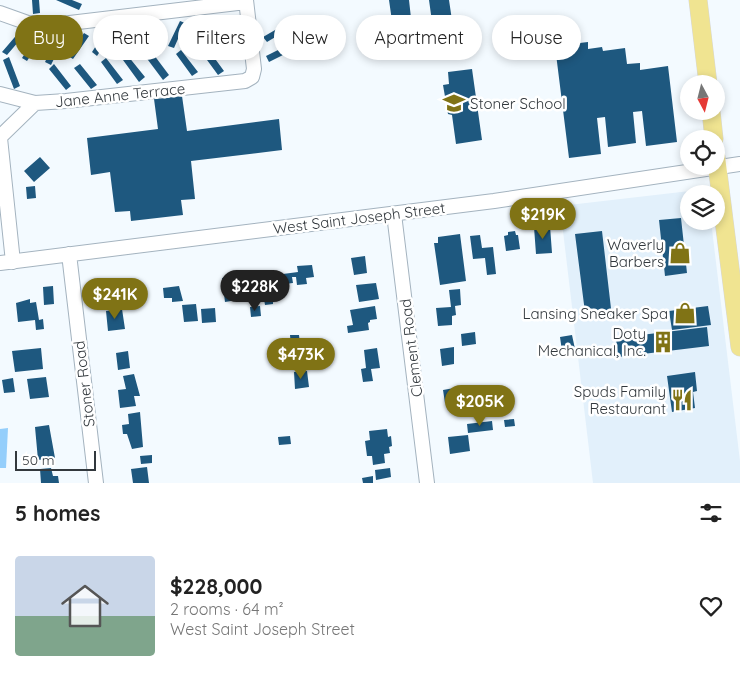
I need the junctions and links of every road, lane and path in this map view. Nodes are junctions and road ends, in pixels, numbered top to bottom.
1 (698, 0) edge
2 (246, 1) edge
3 (0, 13) edge
4 (707, 75) edge
5 (0, 94) edge
6 (35, 103) junction
7 (0, 138) edge
8 (725, 163) edge
9 (740, 164) edge
10 (680, 169) edge
11 (719, 175) edge
12 (394, 214) junction
13 (69, 254) junction
14 (6, 263) edge
15 (740, 347) edge
16 (96, 483) edge
17 (427, 483) edge

1 - 4 main road
2 - 3 street
2 - 6 street, Jane Anne Terrace
5 - 6 street
6 - 7 street, Jane Anne Terrace
7 - 14 street
8 - 9 street, West Saint Joseph Street
10 - 12 street, West Saint Joseph Street
11 - 15 main road
12 - 13 street, West Saint Joseph Street
12 - 17 street, Clement Road
13 - 14 street, West Saint Joseph Street
13 - 16 street, Stoner Road

